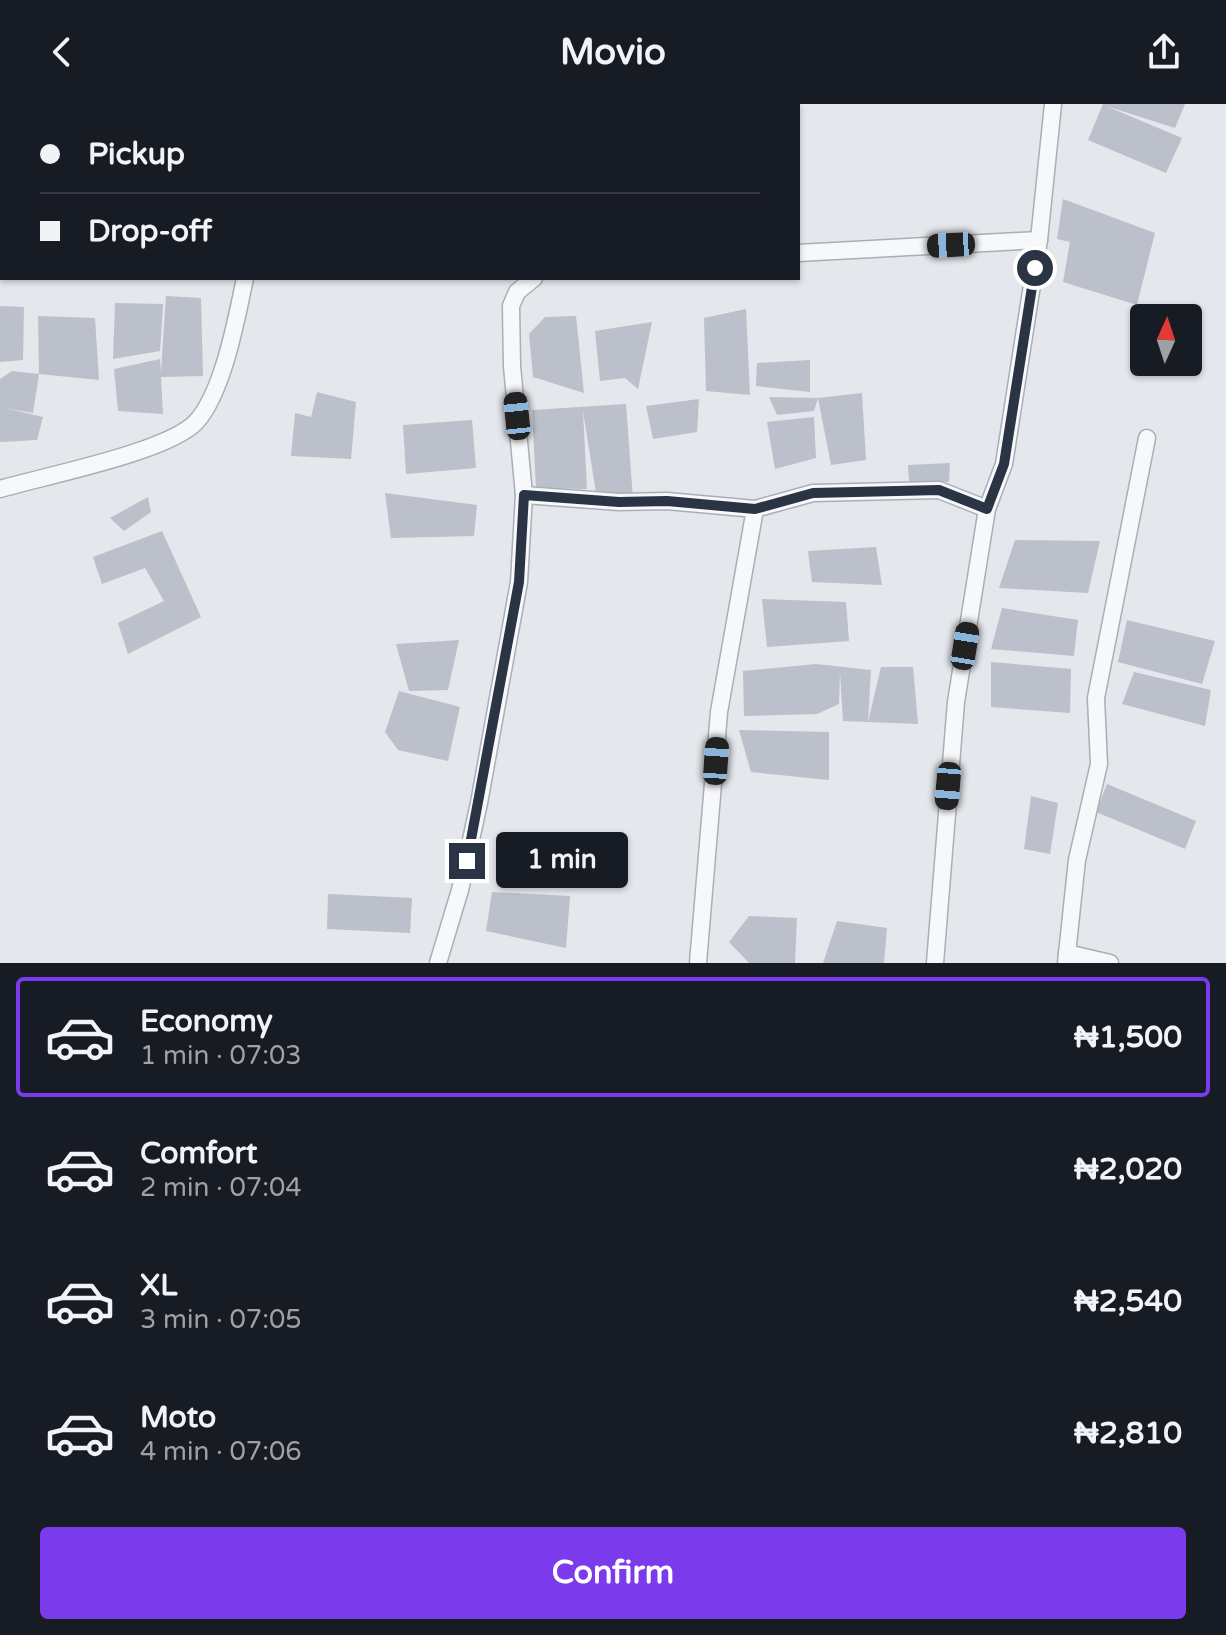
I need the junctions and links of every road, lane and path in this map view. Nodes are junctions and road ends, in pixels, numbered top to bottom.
1 (1053, 104) edge
2 (1039, 240) junction
3 (800, 253) edge
4 (245, 280) edge
5 (532, 280) edge
6 (1147, 438) dead end
7 (0, 489) edge
8 (524, 495) junction
9 (755, 509) junction
10 (987, 509) junction
11 (1066, 958) edge
12 (438, 963) edge
13 (698, 963) edge
14 (935, 963) edge
15 (1110, 963) edge

1 - 2 street
2 - 3 street
2 - 10 street
4 - 7 street
5 - 8 street
6 - 11 street
8 - 9 street
8 - 12 street
9 - 10 street
9 - 13 street
10 - 14 street
11 - 15 street

